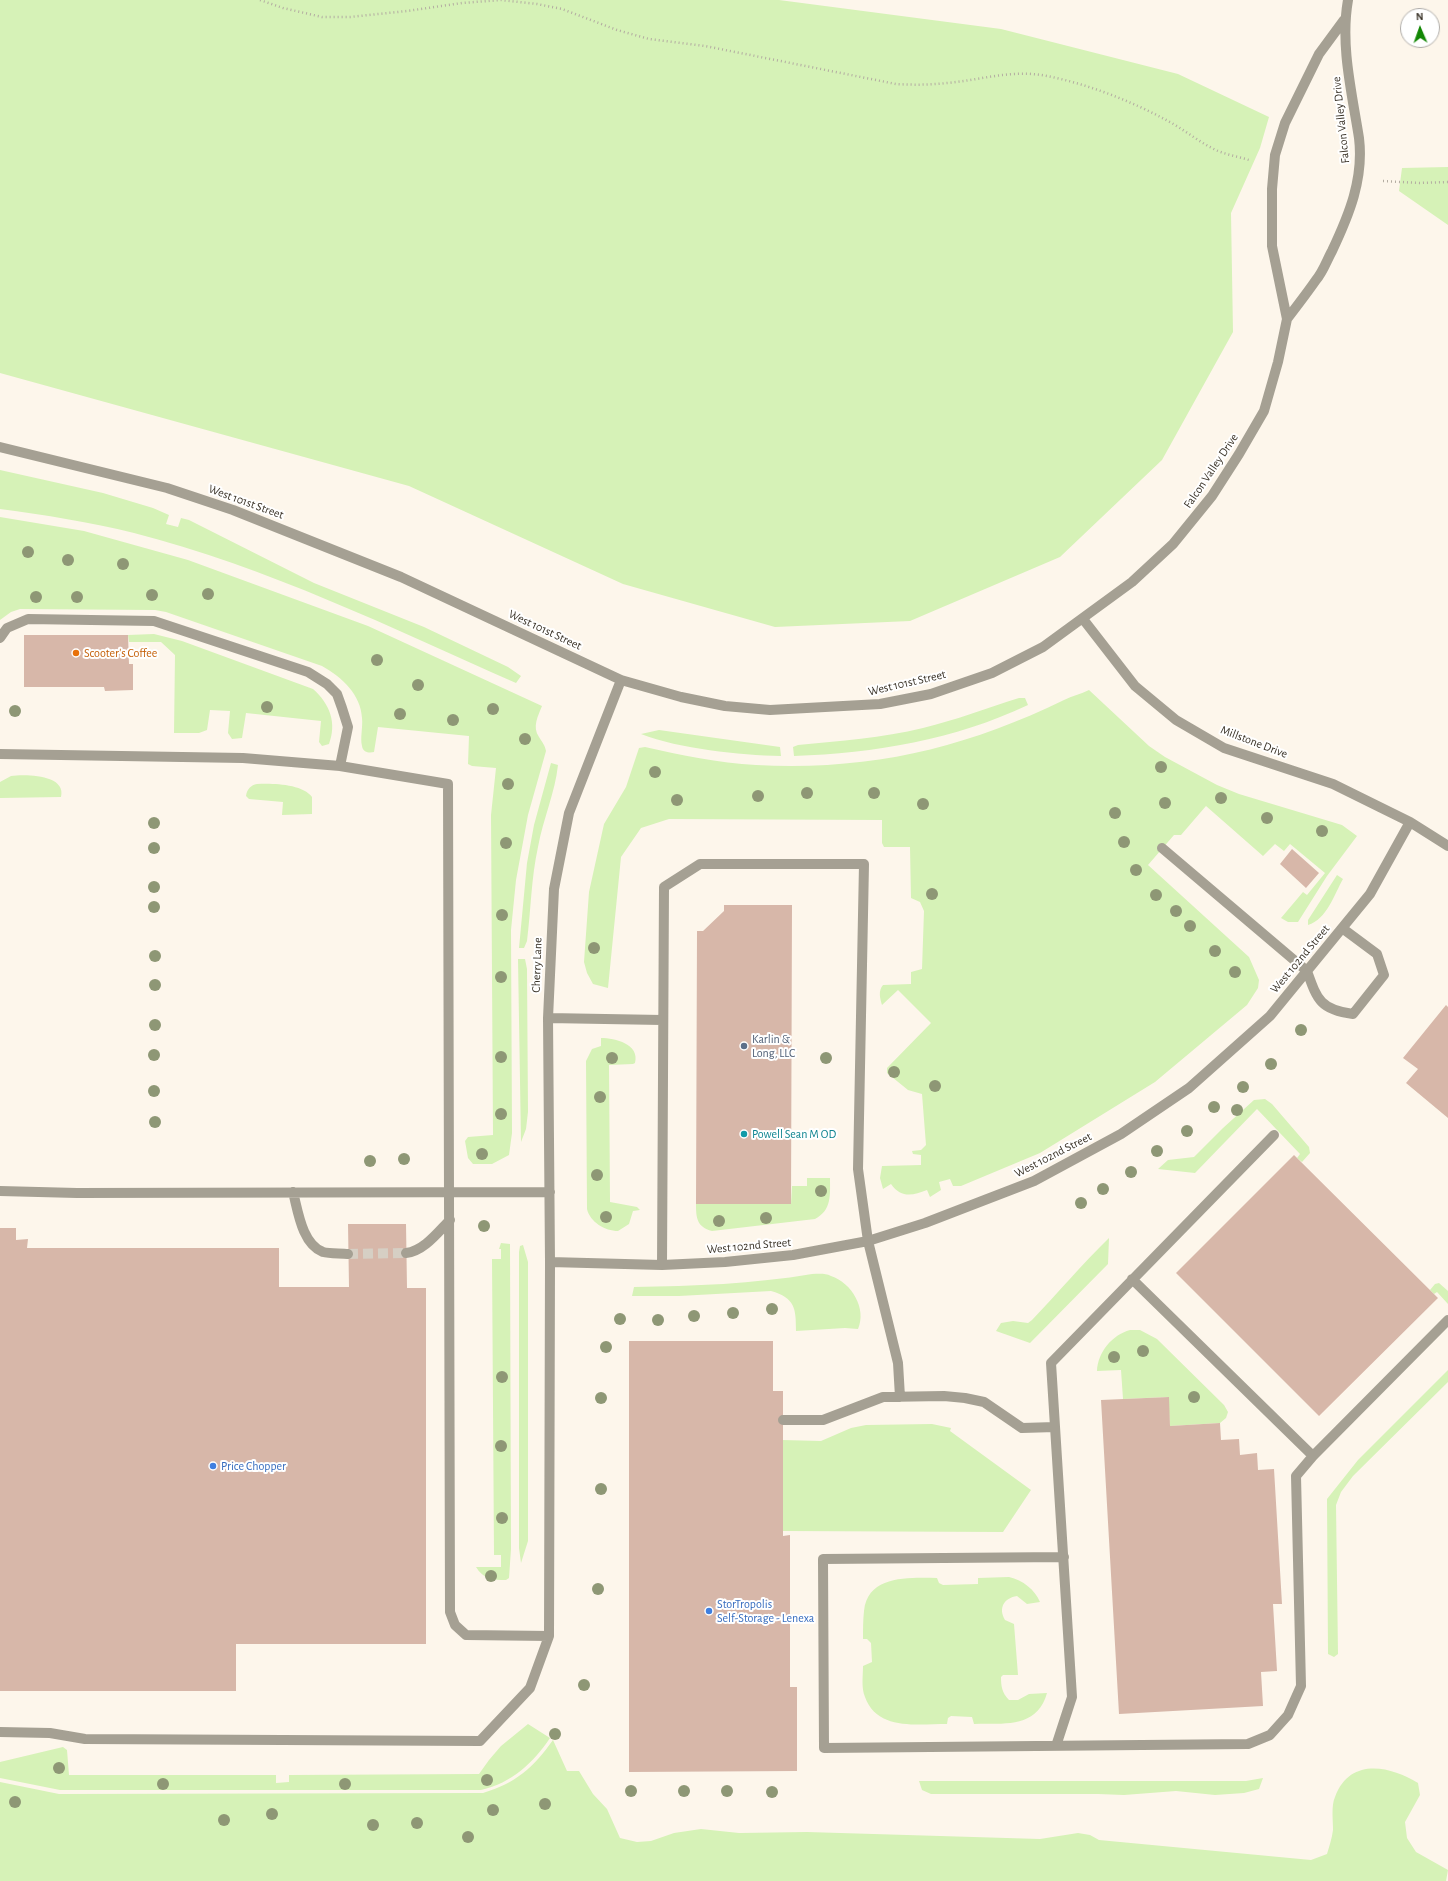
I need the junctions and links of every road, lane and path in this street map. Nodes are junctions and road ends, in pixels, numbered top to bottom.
1 (260, 0) edge
2 (1348, 0) edge
3 (1344, 20) junction
4 (1251, 161) dead end
5 (1382, 181) dead end
6 (1448, 182) edge
7 (1287, 319) junction
8 (0, 447) edge
9 (1083, 619) junction
10 (0, 638) edge
11 (621, 680) junction
12 (0, 754) edge
13 (340, 766) junction
14 (1410, 822) junction
15 (1448, 846) edge
16 (1162, 848) dead end
17 (1342, 928) junction
18 (1307, 971) junction
19 (548, 1018) junction
20 (662, 1020) junction
21 (1274, 1135) dead end
22 (0, 1191) edge
23 (293, 1192) junction
24 (450, 1192) junction
25 (550, 1192) junction
26 (450, 1220) junction
27 (868, 1241) junction
28 (406, 1253) tunnel mouth
29 (348, 1254) tunnel mouth
30 (550, 1262) junction
31 (662, 1265) junction
32 (1132, 1279) junction
33 (1448, 1320) edge
34 (900, 1397) junction
35 (783, 1420) dead end
36 (1055, 1427) junction
37 (1313, 1456) junction
38 (1064, 1557) junction
39 (549, 1636) junction
40 (0, 1732) edge
41 (1056, 1746) junction

1 - 4 path
2 - 3 street, Falcon Valley Drive
3 - 7 street, Falcon Valley Drive
3 - 7 street, Falcon Valley Drive
5 - 6 path
7 - 9 street, Falcon Valley Drive
8 - 11 street, West 101st Street
9 - 11 street, West 101st Street
9 - 14 street, Millstone Drive
10 - 13 street
11 - 19 street, Cherry Lane
12 - 13 street
13 - 24 street
14 - 15 street, Millstone Drive
14 - 17 street, West 102nd Street
16 - 18 street
17 - 18 street, West 102nd Street
17 - 18 street
18 - 27 street, West 102nd Street
19 - 20 street
19 - 25 street, Cherry Lane
20 - 27 street
20 - 31 street
21 - 32 street
22 - 23 street
23 - 24 street
23 - 29 street
24 - 25 street
24 - 26 street
25 - 30 street, Cherry Lane
26 - 28 street
26 - 39 street
27 - 31 street, West 102nd Street
27 - 34 street
30 - 31 street, West 102nd Street
30 - 39 street, Cherry Lane
32 - 36 street
32 - 37 street
33 - 37 street
34 - 35 street
34 - 36 street
36 - 38 street
37 - 41 street
38 - 41 street
38 - 41 street
39 - 40 street, Cherry Lane

